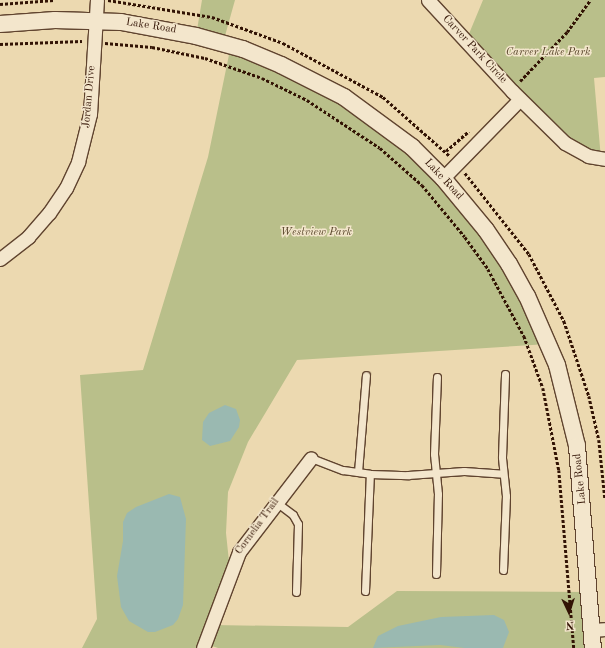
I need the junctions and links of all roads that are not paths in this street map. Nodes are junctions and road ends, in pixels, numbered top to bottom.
1 (97, 0) edge
2 (428, 0) edge
3 (96, 21) junction
4 (0, 24) edge
5 (516, 95) junction
6 (605, 159) edge
7 (443, 178) junction
8 (0, 259) edge
9 (505, 374) dead end
10 (366, 375) dead end
11 (436, 377) dead end
12 (311, 458) joint
13 (358, 472) junction
14 (435, 473) junction
15 (370, 474) junction
16 (502, 474) junction
17 (276, 502) junction
18 (503, 570) dead end
19 (436, 574) dead end
20 (366, 591) dead end
21 (296, 592) dead end
22 (599, 630) edge
23 (203, 648) edge
24 (593, 648) edge
25 (596, 648) edge

1 - 3 street, Jordan Drive
2 - 5 street, Carver Park Circle
3 - 4 street, Lake Road
3 - 7 street, Lake Road
3 - 8 street, Jordan Drive
5 - 6 street, Carver Park Circle
5 - 7 street
7 - 22 street, Lake Road
9 - 16 lane
10 - 13 lane
11 - 14 lane
12 - 13 lane
12 - 17 street, Cornelia Trail
13 - 15 lane
14 - 15 lane
14 - 16 lane
14 - 19 lane
15 - 20 lane
16 - 18 lane
17 - 21 lane
17 - 23 street, Cornelia Trail
22 - 24 street, Lake Road
22 - 25 street, Lake Road

